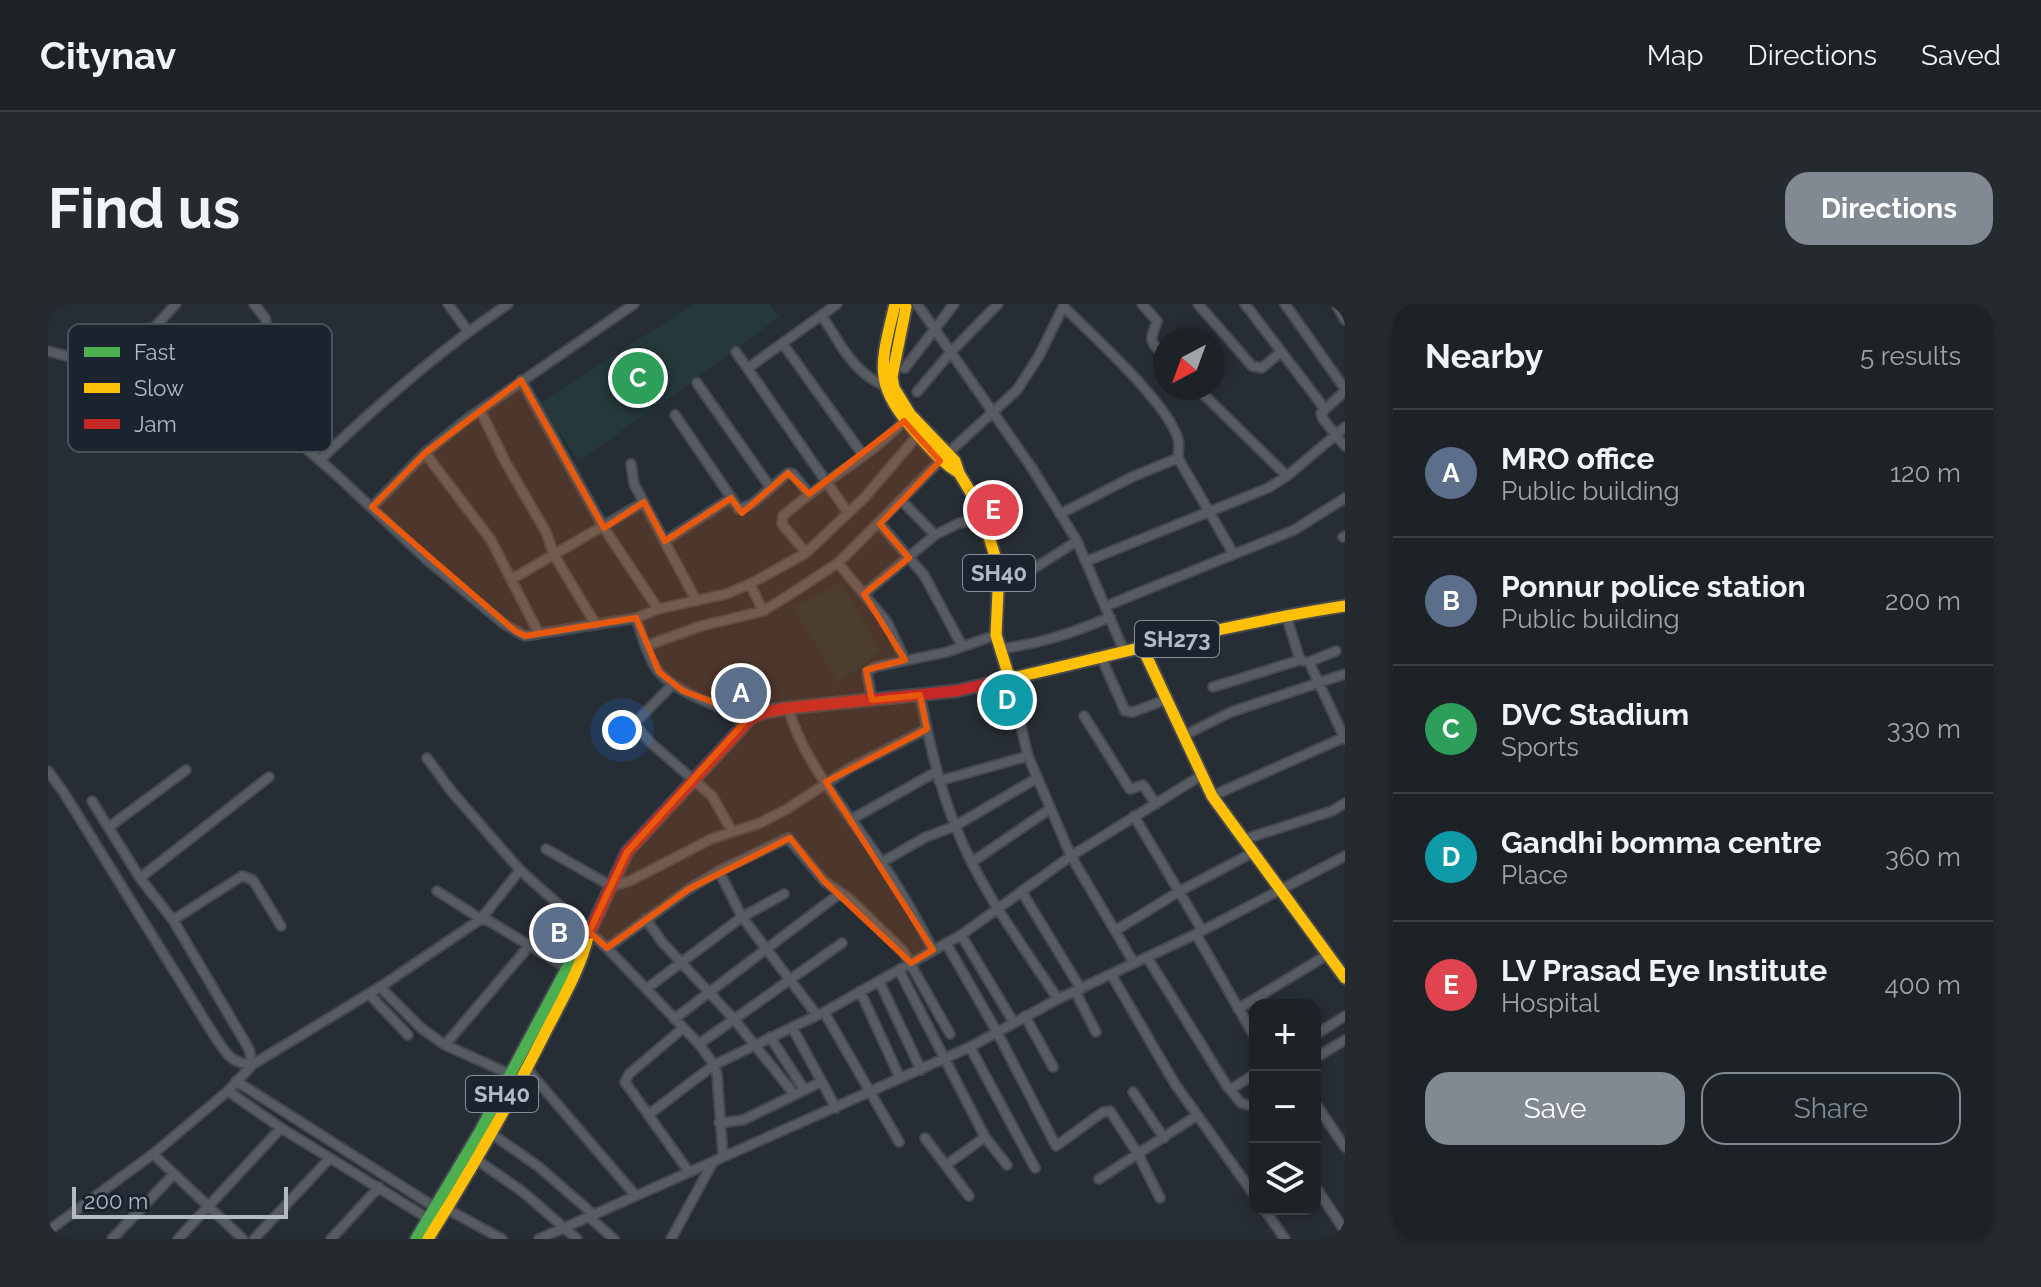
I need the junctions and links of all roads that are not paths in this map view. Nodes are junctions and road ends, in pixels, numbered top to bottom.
1 (176, 304) edge
2 (254, 304) edge
3 (448, 304) edge
4 (508, 304) edge
5 (634, 304) edge
6 (837, 304) edge
7 (895, 304) edge
8 (904, 304) edge
9 (917, 304) edge
10 (954, 304) edge
11 (998, 304) edge
12 (1142, 304) edge
13 (1198, 304) edge
14 (1245, 304) edge
15 (1285, 304) edge
16 (1336, 304) edge
17 (1064, 305) edge
18 (822, 316) junction
19 (1345, 320) edge
20 (158, 324) edge
21 (266, 324) edge
22 (936, 327) junction
23 (1154, 328) edge
24 (468, 331) junction
25 (783, 344) junction
26 (48, 351) edge
27 (736, 352) dead end
28 (1281, 352) junction
29 (950, 353) junction
30 (68, 356) edge
31 (748, 368) junction
32 (905, 368) dead end
33 (521, 380) junction
34 (697, 383) dead end
35 (881, 384) junction
36 (1345, 390) edge
37 (917, 392) dead end
38 (1209, 400) edge
39 (1325, 409) junction
40 (480, 410) junction
41 (993, 413) junction
42 (675, 415) dead end
43 (904, 421) junction
44 (1345, 427) edge
45 (918, 435) junction
46 (1336, 435) junction
47 (1345, 446) edge
48 (332, 449) edge
49 (310, 452) edge
50 (328, 452) edge
51 (425, 453) junction
52 (863, 455) junction
53 (944, 457) junction
54 (1178, 458) junction
55 (320, 460) junction
56 (631, 464) dead end
57 (1287, 476) junction
58 (825, 481) junction
59 (770, 487) junction
60 (809, 494) junction
61 (731, 498) junction
62 (1345, 498) edge
63 (901, 500) junction
64 (644, 502) junction
65 (372, 507) junction
66 (1210, 511) junction
67 (848, 513) junction
68 (1060, 514) junction
69 (984, 518) junction
70 (880, 524) junction
71 (604, 528) junction
72 (935, 535) junction
73 (665, 541) junction
74 (1077, 541) junction
75 (806, 553) junction
76 (1233, 553) junction
77 (554, 555) junction
78 (909, 558) junction
79 (1087, 561) junction
80 (838, 563) junction
81 (512, 579) junction
82 (750, 584) junction
83 (999, 585) junction
84 (864, 594) junction
85 (696, 600) junction
86 (1106, 606) junction
87 (1345, 606) edge
88 (658, 609) junction
89 (763, 611) junction
90 (1286, 615) junction
91 (1110, 617) junction
92 (636, 618) junction
93 (596, 625) junction
94 (539, 634) junction
95 (996, 635) junction
96 (646, 646) junction
97 (962, 646) junction
98 (999, 649) junction
99 (1143, 649) junction
100 (1124, 651) junction
101 (1336, 651) dead end
102 (1102, 659) junction
103 (905, 660) junction
104 (1304, 661) junction
105 (1345, 674) edge
106 (1010, 680) junction
107 (1318, 683) junction
108 (673, 684) junction
109 (1213, 687) dead end
110 (920, 695) junction
111 (872, 700) junction
112 (1165, 700) junction
113 (788, 708) junction
114 (765, 712) junction
115 (1084, 716) dead end
116 (927, 729) junction
117 (1183, 736) junction
118 (1345, 738) edge
119 (1028, 756) junction
120 (427, 758) dead end
121 (186, 770) dead end
122 (48, 771) edge
123 (1202, 775) junction
124 (938, 776) junction
125 (269, 777) dead end
126 (1037, 778) junction
127 (692, 779) junction
128 (826, 782) junction
129 (1212, 796) junction
130 (92, 801) dead end
131 (1345, 803) edge
132 (1156, 804) junction
133 (1050, 809) junction
134 (1134, 816) junction
135 (852, 819) junction
136 (955, 826) junction
137 (109, 827) junction
138 (732, 831) junction
139 (1245, 839) junction
140 (546, 849) dead end
141 (1254, 852) junction
142 (1071, 856) junction
143 (1345, 856) edge
144 (882, 862) junction
145 (972, 862) junction
146 (520, 870) junction
147 (719, 871) junction
148 (140, 878) junction
149 (611, 886) junction
150 (1280, 889) junction
151 (437, 891) dead end
152 (1180, 891) junction
153 (1022, 892) junction
154 (784, 894) dead end
155 (839, 894) junction
156 (998, 909) junction
157 (742, 917) junction
158 (481, 919) junction
159 (646, 919) junction
160 (173, 920) junction
161 (281, 926) dead end
162 (1116, 930) junction
163 (589, 932) junction
164 (1199, 932) junction
165 (961, 935) junction
166 (842, 943) dead end
167 (946, 943) junction
168 (529, 946) junction
169 (584, 948) junction
170 (607, 948) junction
171 (933, 950) junction
172 (767, 951) junction
173 (1327, 955) junction
174 (1147, 957) junction
175 (680, 962) junction
176 (911, 963) junction
177 (1134, 963) junction
178 (567, 968) junction
179 (899, 970) junction
180 (1111, 974) junction
181 (1344, 976) edge
182 (790, 979) junction
183 (879, 981) junction
184 (380, 987) junction
185 (646, 989) junction
186 (1078, 990) junction
187 (860, 991) junction
188 (369, 994) junction
189 (709, 995) junction
190 (1058, 999) junction
191 (1238, 1009) junction
192 (820, 1013) junction
193 (1025, 1016) junction
194 (1345, 1016) edge
195 (733, 1018) junction
196 (674, 1019) junction
197 (1014, 1023) junction
198 (792, 1027) junction
199 (1249, 1027) edge
200 (683, 1028) junction
201 (1321, 1031) edge
202 (997, 1032) junction
203 (1096, 1032) dead end
204 (950, 1034) dead end
205 (408, 1035) dead end
206 (770, 1037) junction
207 (1345, 1040) edge
208 (699, 1044) junction
209 (445, 1045) junction
210 (753, 1045) junction
211 (970, 1047) junction
212 (1321, 1054) edge
213 (944, 1058) junction
214 (248, 1064) junction
215 (714, 1065) junction
216 (1053, 1067) dead end
217 (527, 1069) junction
218 (921, 1070) junction
219 (512, 1075) junction
220 (900, 1078) junction
221 (1249, 1078) edge
222 (236, 1081) junction
223 (821, 1082) junction
224 (804, 1089) junction
225 (1231, 1089) junction
226 (228, 1091) junction
227 (1133, 1092) dead end
228 (870, 1093) junction
229 (794, 1094) junction
230 (1249, 1105) edge
231 (836, 1108) junction
232 (1321, 1112) edge
233 (648, 1115) junction
234 (1196, 1116) junction
235 (719, 1123) junction
236 (281, 1128) junction
237 (492, 1134) junction
238 (985, 1137) junction
239 (925, 1138) dead end
240 (1164, 1138) junction
241 (899, 1142) dead end
242 (1345, 1147) edge
243 (342, 1148) junction
244 (153, 1154) junction
245 (1138, 1154) junction
246 (723, 1156) junction
247 (332, 1159) junction
248 (477, 1160) junction
249 (714, 1161) junction
250 (946, 1165) junction
251 (1007, 1165) dead end
252 (1035, 1168) dead end
253 (689, 1172) junction
254 (173, 1175) junction
255 (1099, 1179) dead end
256 (379, 1187) junction
257 (1249, 1187) edge
258 (1321, 1195) edge
259 (636, 1196) junction
260 (969, 1196) dead end
261 (1160, 1198) dead end
262 (207, 1206) junction
263 (442, 1208) junction
264 (1268, 1215) edge
265 (591, 1216) junction
266 (429, 1219) junction
267 (565, 1227) junction
268 (48, 1231) edge
269 (1345, 1231) edge
270 (112, 1239) edge
271 (178, 1239) edge
272 (243, 1239) edge
273 (254, 1239) edge
274 (331, 1239) edge
275 (416, 1239) edge
276 (428, 1239) edge
277 (502, 1239) edge
278 (539, 1239) edge
279 (577, 1239) edge
280 (614, 1239) edge
281 (671, 1239) edge
282 (1285, 1239) edge

1 - 20 street
2 - 21 street
3 - 24 street
4 - 24 street
5 - 33 street
6 - 18 street
7 - 35 main road
8 - 53 main road, SH40
9 - 22 street
10 - 22 street
11 - 29 street
12 - 23 street
13 - 28 street
14 - 28 street
15 - 36 street
16 - 19 street
17 - 41 street
17 - 54 street
18 - 25 street
18 - 35 street
22 - 29 street
22 - 32 street
24 - 48 street
25 - 31 street
25 - 52 street
26 - 30 street
27 - 31 street
28 - 39 street
29 - 37 street
29 - 41 street
31 - 58 street
33 - 40 street
33 - 71 street
34 - 59 street
35 - 43 main road, SH40
36 - 39 street
38 - 57 street
39 - 46 street
40 - 51 street
40 - 77 street
41 - 53 street
41 - 68 street
42 - 61 street
43 - 45 main road, SH40
43 - 52 street
44 - 46 street
45 - 53 main road, SH40
45 - 67 street
46 - 47 street
46 - 57 street
49 - 55 street
50 - 55 street
51 - 65 street
51 - 81 street
52 - 58 street
53 - 63 street
53 - 69 main road, SH40
54 - 66 street
54 - 68 street
55 - 65 street
56 - 64 street
57 - 66 street
58 - 60 street
58 - 67 street
59 - 60 street
59 - 61 street
60 - 75 street
61 - 73 street
62 - 76 street
63 - 70 street
63 - 72 street
64 - 71 street
64 - 73 street
65 - 94 street
66 - 76 street
66 - 79 street
67 - 75 street
68 - 74 street
69 - 72 street
69 - 83 main road, SH40
70 - 78 street
70 - 80 street
71 - 77 street
71 - 88 street
72 - 78 street
73 - 85 street
74 - 79 street
74 - 83 street
75 - 82 street
76 - 86 street
77 - 81 street
77 - 93 street
78 - 84 street
78 - 97 street
79 - 86 street
80 - 84 street
80 - 89 street
81 - 94 street
82 - 85 street
82 - 89 street
83 - 95 main road, SH40
84 - 103 street
85 - 88 street
86 - 91 street
87 - 90 main road, SH273
88 - 92 street
89 - 96 street
90 - 99 main road, SH273
90 - 104 street
91 - 98 street
91 - 100 street
92 - 93 street
92 - 96 street
93 - 94 street
95 - 97 street
95 - 98 main road, SH40
96 - 108 street
97 - 103 street
98 - 106 main road, SH40
99 - 100 main road, SH273
99 - 112 main road
100 - 102 main road, SH273
101 - 104 street
102 - 106 main road, SH273
102 - 112 street
103 - 111 street
104 - 107 street
104 - 109 street
105 - 107 street
106 - 110 main road, SH40
106 - 119 street
107 - 117 street
107 - 118 street
108 - 114 street
108 - 127 street
110 - 111 main road, SH40
110 - 116 street
111 - 113 main road, SH40
112 - 117 main road
113 - 114 main road, SH40
113 - 128 street
114 - 127 main road, SH40
115 - 132 street
116 - 124 street
116 - 128 street
117 - 123 main road
118 - 129 street
119 - 124 street
119 - 126 street
120 - 146 street
121 - 137 street
122 - 214 street
123 - 129 main road
123 - 132 street
124 - 135 street
124 - 136 street
125 - 148 street
126 - 133 street
126 - 136 street
127 - 138 street
127 - 149 main road, SH40
128 - 135 street
128 - 138 street
129 - 139 main road
130 - 137 street
131 - 139 street
132 - 134 street
133 - 142 street
133 - 145 street
134 - 142 street
134 - 152 street
135 - 144 street
136 - 144 street
136 - 145 street
137 - 148 street
138 - 149 street
139 - 141 main road
140 - 149 street
141 - 150 main road
141 - 152 street
142 - 153 street
142 - 162 street
143 - 150 street
144 - 171 street
145 - 156 street
146 - 158 street
146 - 163 street
147 - 155 street
147 - 157 street
147 - 159 street
148 - 160 street
149 - 163 main road, SH40
150 - 164 street
150 - 173 main road
151 - 158 street
152 - 162 street
152 - 164 street
153 - 156 street
153 - 186 street
154 - 157 street
155 - 172 street
155 - 176 street
156 - 165 street
156 - 190 street
157 - 172 street
157 - 175 street
158 - 168 street
158 - 184 street
159 - 170 street
159 - 175 street
160 - 161 street
160 - 214 street
162 - 177 street
163 - 169 main road, SH40
163 - 170 street
164 - 174 street
164 - 191 street
165 - 167 street
165 - 197 street
166 - 182 street
167 - 171 street
167 - 202 street
168 - 178 street
168 - 209 street
169 - 178 main road, SH40
169 - 217 main road, SH40
170 - 185 street
171 - 176 street
172 - 182 street
172 - 189 street
173 - 181 main road
173 - 191 street
174 - 177 street
174 - 225 street
175 - 185 street
175 - 189 street
176 - 179 street
176 - 204 street
177 - 180 street
178 - 219 main road, SH40
179 - 183 street
179 - 213 street
180 - 186 street
180 - 234 street
182 - 192 street
182 - 195 street
183 - 187 street
183 - 218 street
184 - 188 street
184 - 209 street
185 - 196 street
186 - 190 street
186 - 203 street
187 - 192 street
187 - 220 street
188 - 205 street
188 - 214 street
189 - 195 street
189 - 196 street
190 - 193 street
191 - 199 street
192 - 198 street
192 - 228 street
193 - 197 street
193 - 216 street
194 - 201 street
195 - 208 street
195 - 210 street
196 - 200 street
197 - 202 street
198 - 206 street
198 - 223 street
200 - 208 street
200 - 233 street
202 - 211 street
202 - 245 street
206 - 210 street
206 - 224 street
207 - 212 street
208 - 215 street
209 - 219 street
210 - 215 street
210 - 229 street
211 - 213 street
211 - 252 street
213 - 218 street
213 - 238 street
214 - 222 street
215 - 233 street
215 - 235 street
217 - 237 main road, SH40
217 - 259 street
218 - 220 street
219 - 263 main road, SH40
220 - 228 street
221 - 225 street
222 - 226 street
222 - 243 street
223 - 224 street
223 - 231 street
224 - 229 street
225 - 230 street
226 - 236 street
226 - 244 street
227 - 240 street
228 - 231 street
228 - 241 street
229 - 235 street
231 - 246 street
232 - 242 street
233 - 253 street
234 - 240 street
234 - 257 street
235 - 246 street
236 - 247 street
236 - 262 street
237 - 248 main road, SH40
237 - 265 street
238 - 250 street
238 - 251 street
239 - 250 street
240 - 245 street
243 - 247 street
243 - 263 street
244 - 254 street
244 - 268 street
245 - 255 street
245 - 261 street
246 - 249 street
247 - 256 street
247 - 273 street
248 - 263 main road, SH40
248 - 267 street
249 - 253 street
249 - 281 street
250 - 260 street
253 - 259 street
254 - 262 street
254 - 270 street
256 - 266 street
256 - 274 street
258 - 269 street
259 - 265 street
262 - 271 street
262 - 272 street
263 - 266 main road, SH40
263 - 276 main road, SH40
263 - 277 street
264 - 282 street
265 - 267 street
265 - 280 street
266 - 275 main road, SH40
267 - 278 street
267 - 279 street

